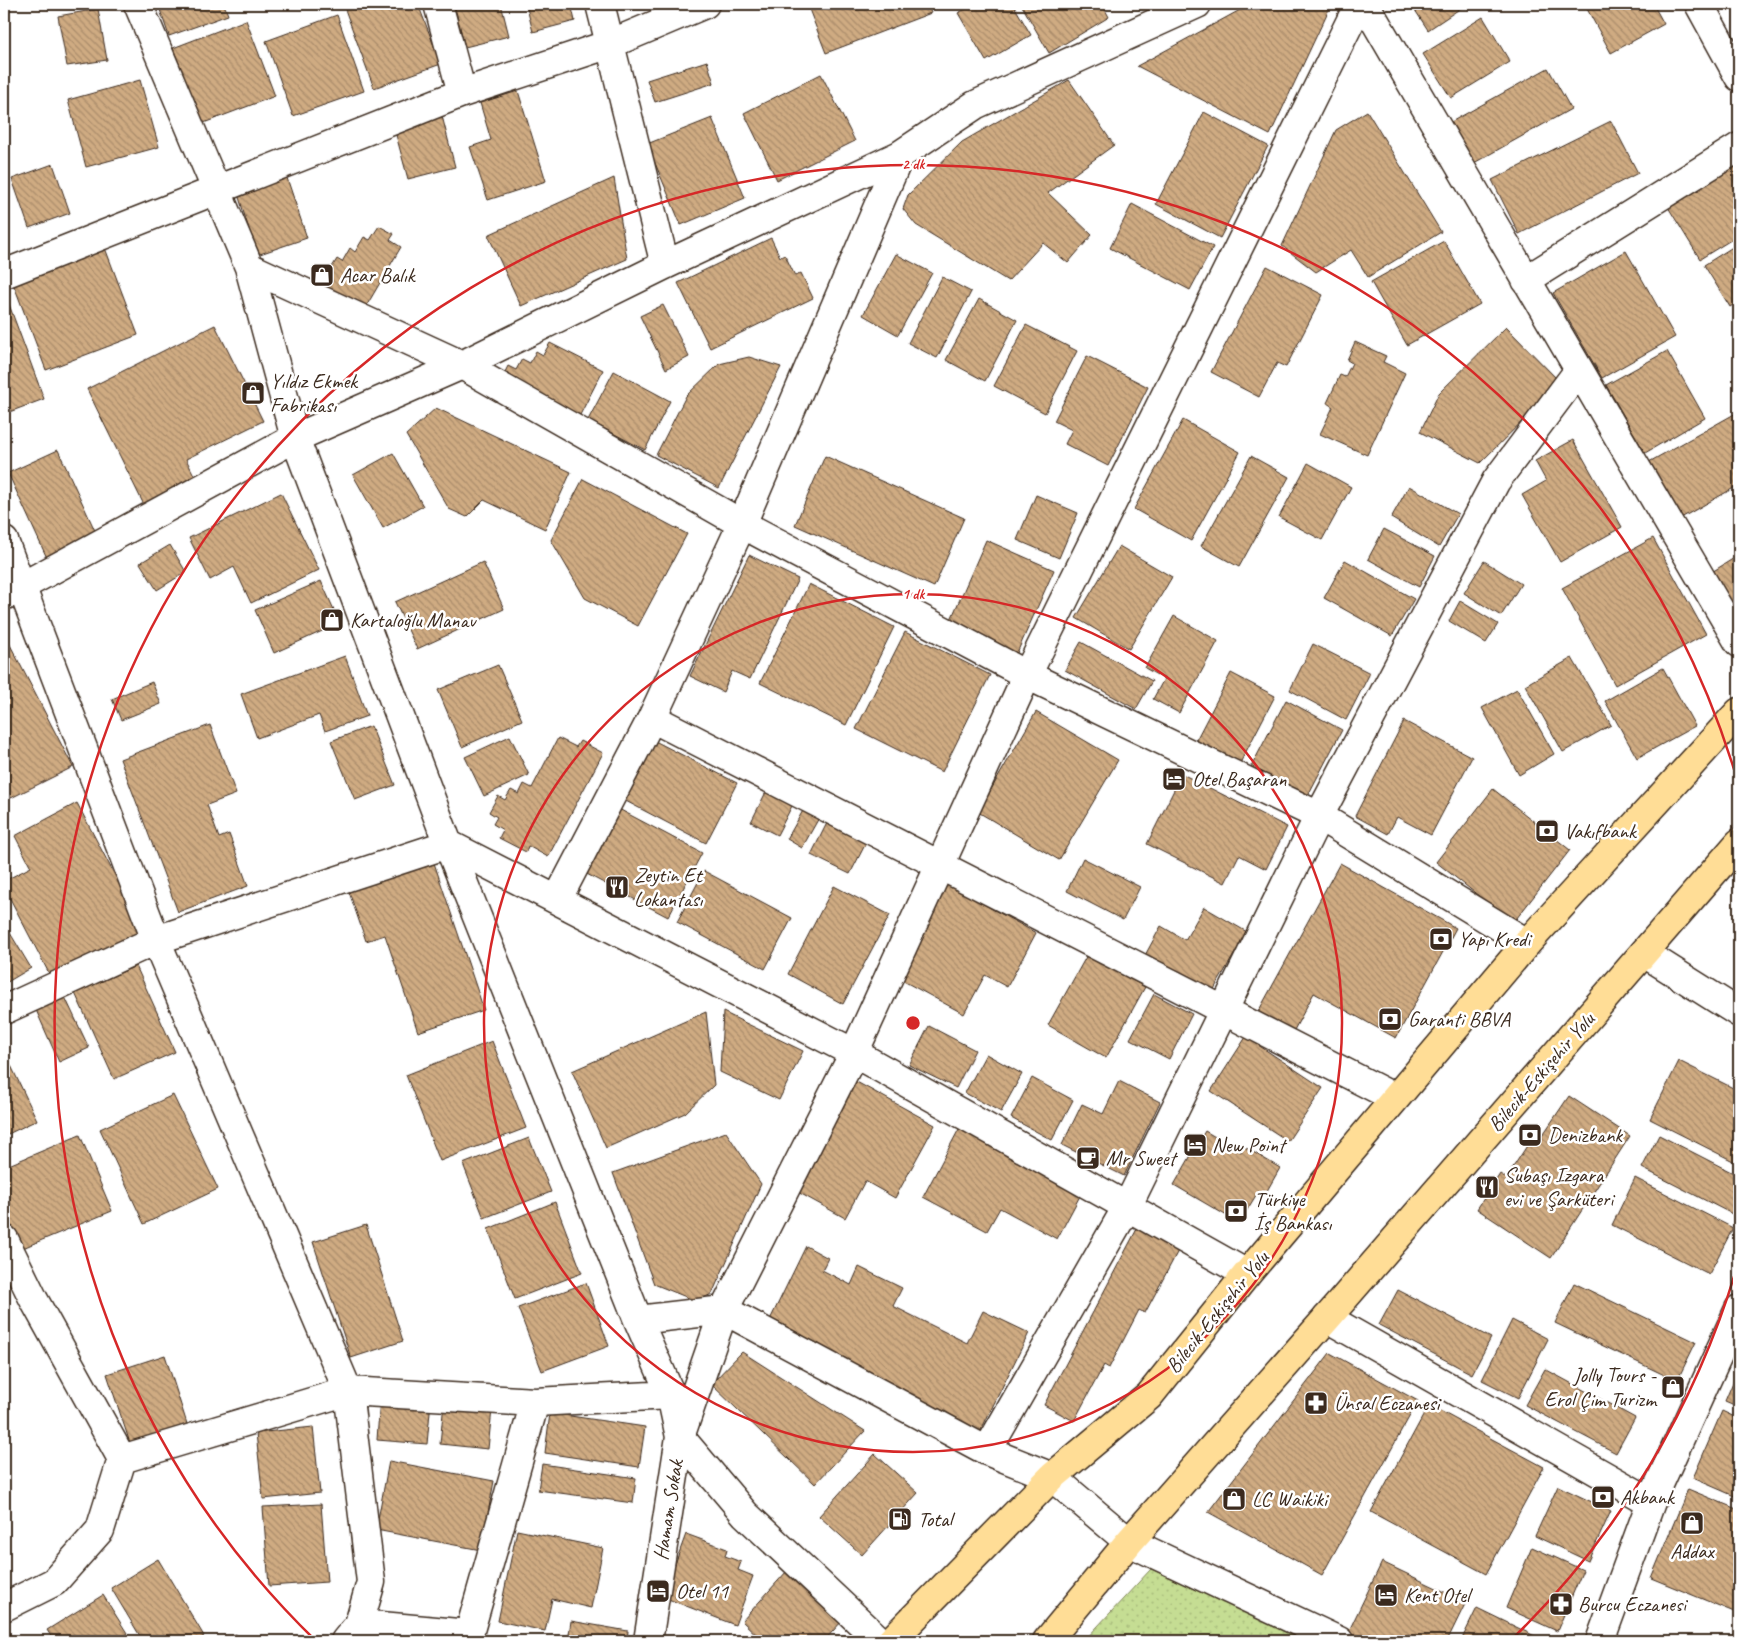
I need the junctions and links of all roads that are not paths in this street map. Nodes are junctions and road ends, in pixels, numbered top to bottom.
1 (138, 4) edge
2 (438, 4) edge
3 (600, 4) edge
4 (705, 4) edge
5 (1197, 4) edge
6 (1360, 4) edge
7 (1365, 4) edge
8 (1699, 4) edge
9 (610, 44) junction
10 (1739, 77) edge
11 (462, 93) junction
12 (1739, 147) edge
13 (900, 155) junction
14 (216, 191) junction
15 (665, 265) junction
16 (249, 267) junction
17 (4, 274) edge
18 (1526, 280) junction
19 (462, 365) junction
20 (1579, 370) junction
21 (295, 438) junction
22 (742, 524) junction
23 (4, 541) edge
24 (13, 590) edge
25 (1739, 643) edge
26 (1027, 675) junction
27 (1739, 712) edge
28 (652, 718) junction
29 (1320, 816) junction
30 (1739, 843) edge
31 (448, 844) junction
32 (940, 865) junction
33 (557, 900) junction
34 (156, 940) junction
35 (1527, 943) junction
36 (1644, 952) junction
37 (4, 1010) edge
38 (1224, 1010) junction
39 (1739, 1013) edge
40 (854, 1053) junction
41 (1395, 1098) junction
42 (1127, 1206) junction
43 (4, 1239) edge
44 (1247, 1274) junction
45 (1739, 1309) edge
46 (724, 1310) junction
47 (1327, 1318) junction
48 (638, 1320) junction
49 (348, 1391) junction
50 (671, 1394) junction
51 (535, 1402) junction
52 (680, 1437) junction
53 (987, 1452) junction
54 (122, 1459) junction
55 (1052, 1477) junction
56 (1651, 1502) junction
57 (1129, 1542) junction
58 (4, 1607) edge
59 (352, 1633) edge
60 (648, 1641) edge
61 (880, 1641) edge
62 (892, 1641) edge
63 (1047, 1641) edge
64 (1339, 1641) edge
65 (1600, 1641) edge

1 - 14 street
2 - 11 street
3 - 9 street
4 - 9 street
5 - 13 street
6 - 26 street
7 - 18 street
8 - 10 street
9 - 11 street
9 - 15 street
11 - 14 street
12 - 18 street
13 - 15 street
13 - 22 street
14 - 16 street
14 - 17 street
15 - 19 street
16 - 19 street
16 - 21 street
18 - 20 street
19 - 21 street
19 - 22 street
20 - 25 street
20 - 29 street
21 - 24 street
21 - 31 street
22 - 26 street
22 - 28 street
23 - 24 street
24 - 34 street
26 - 29 street
26 - 32 street
27 - 35 main road, Bilecik-Eskişehir Yolu
28 - 32 street
28 - 33 street
29 - 35 street
29 - 38 street
30 - 36 main road, Bilecik-Eskişehir Yolu
31 - 33 street
31 - 34 street
31 - 48 street
32 - 38 street
32 - 40 street
33 - 40 street
34 - 37 street
34 - 49 street
35 - 41 main road, Bilecik-Eskişehir Yolu
36 - 39 street
36 - 47 main road, Bilecik-Eskişehir Yolu
38 - 41 street
38 - 42 street
40 - 42 street
40 - 46 street
41 - 44 main road, Bilecik-Eskişehir Yolu
42 - 44 street
42 - 53 street
43 - 54 street
44 - 55 main road, Bilecik-Eskişehir Yolu
45 - 56 street
46 - 48 street
46 - 52 street
46 - 53 street
47 - 56 street
47 - 57 main road, Bilecik-Eskişehir Yolu
48 - 50 street
49 - 51 street
49 - 54 street
49 - 59 street
50 - 51 street
50 - 52 street
51 - 59 street
52 - 60 street, Hamam Sokak
52 - 61 street
53 - 55 street
54 - 58 street
55 - 57 street
55 - 62 main road, Bilecik-Eskişehir Yolu
56 - 65 street
57 - 63 main road, Bilecik-Eskişehir Yolu
57 - 64 street

